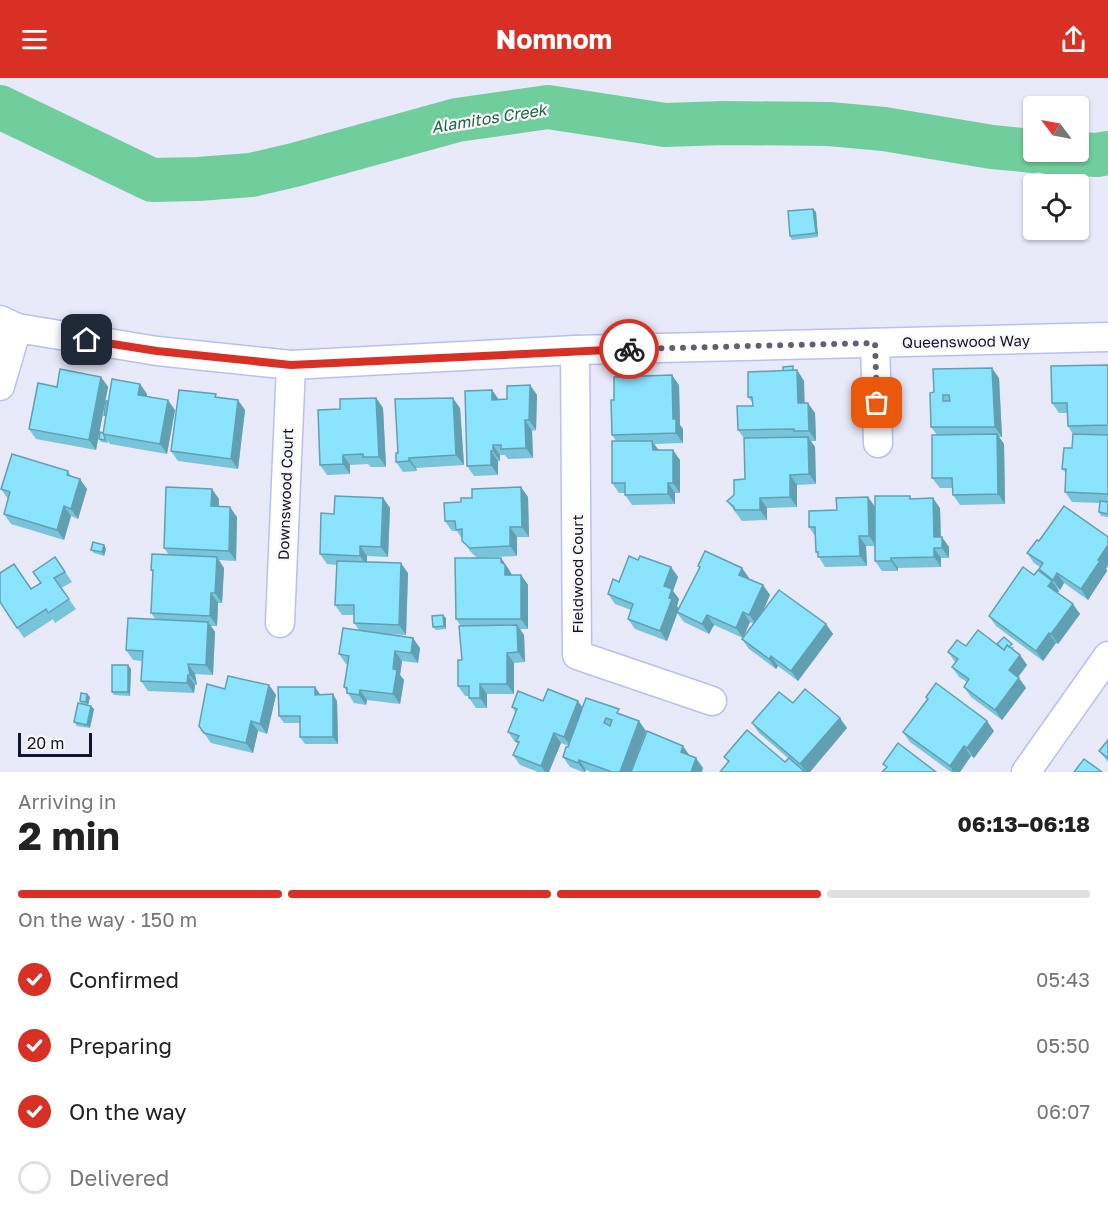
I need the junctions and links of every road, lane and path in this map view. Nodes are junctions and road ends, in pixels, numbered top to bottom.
1 (9, 324) edge
2 (1108, 337) edge
3 (875, 343) junction
4 (576, 350) junction
5 (291, 365) junction
6 (0, 387) edge
7 (878, 443) dead end
8 (280, 623) dead end
9 (1108, 656) edge
10 (712, 701) dead end
11 (1026, 772) edge

1 - 5 street, Queenswood Way
1 - 6 street
2 - 3 street, Queenswood Way
3 - 4 street, Queenswood Way
3 - 7 street
4 - 5 street, Queenswood Way
4 - 10 street, Fieldwood Court
5 - 8 street, Downswood Court
9 - 11 street

